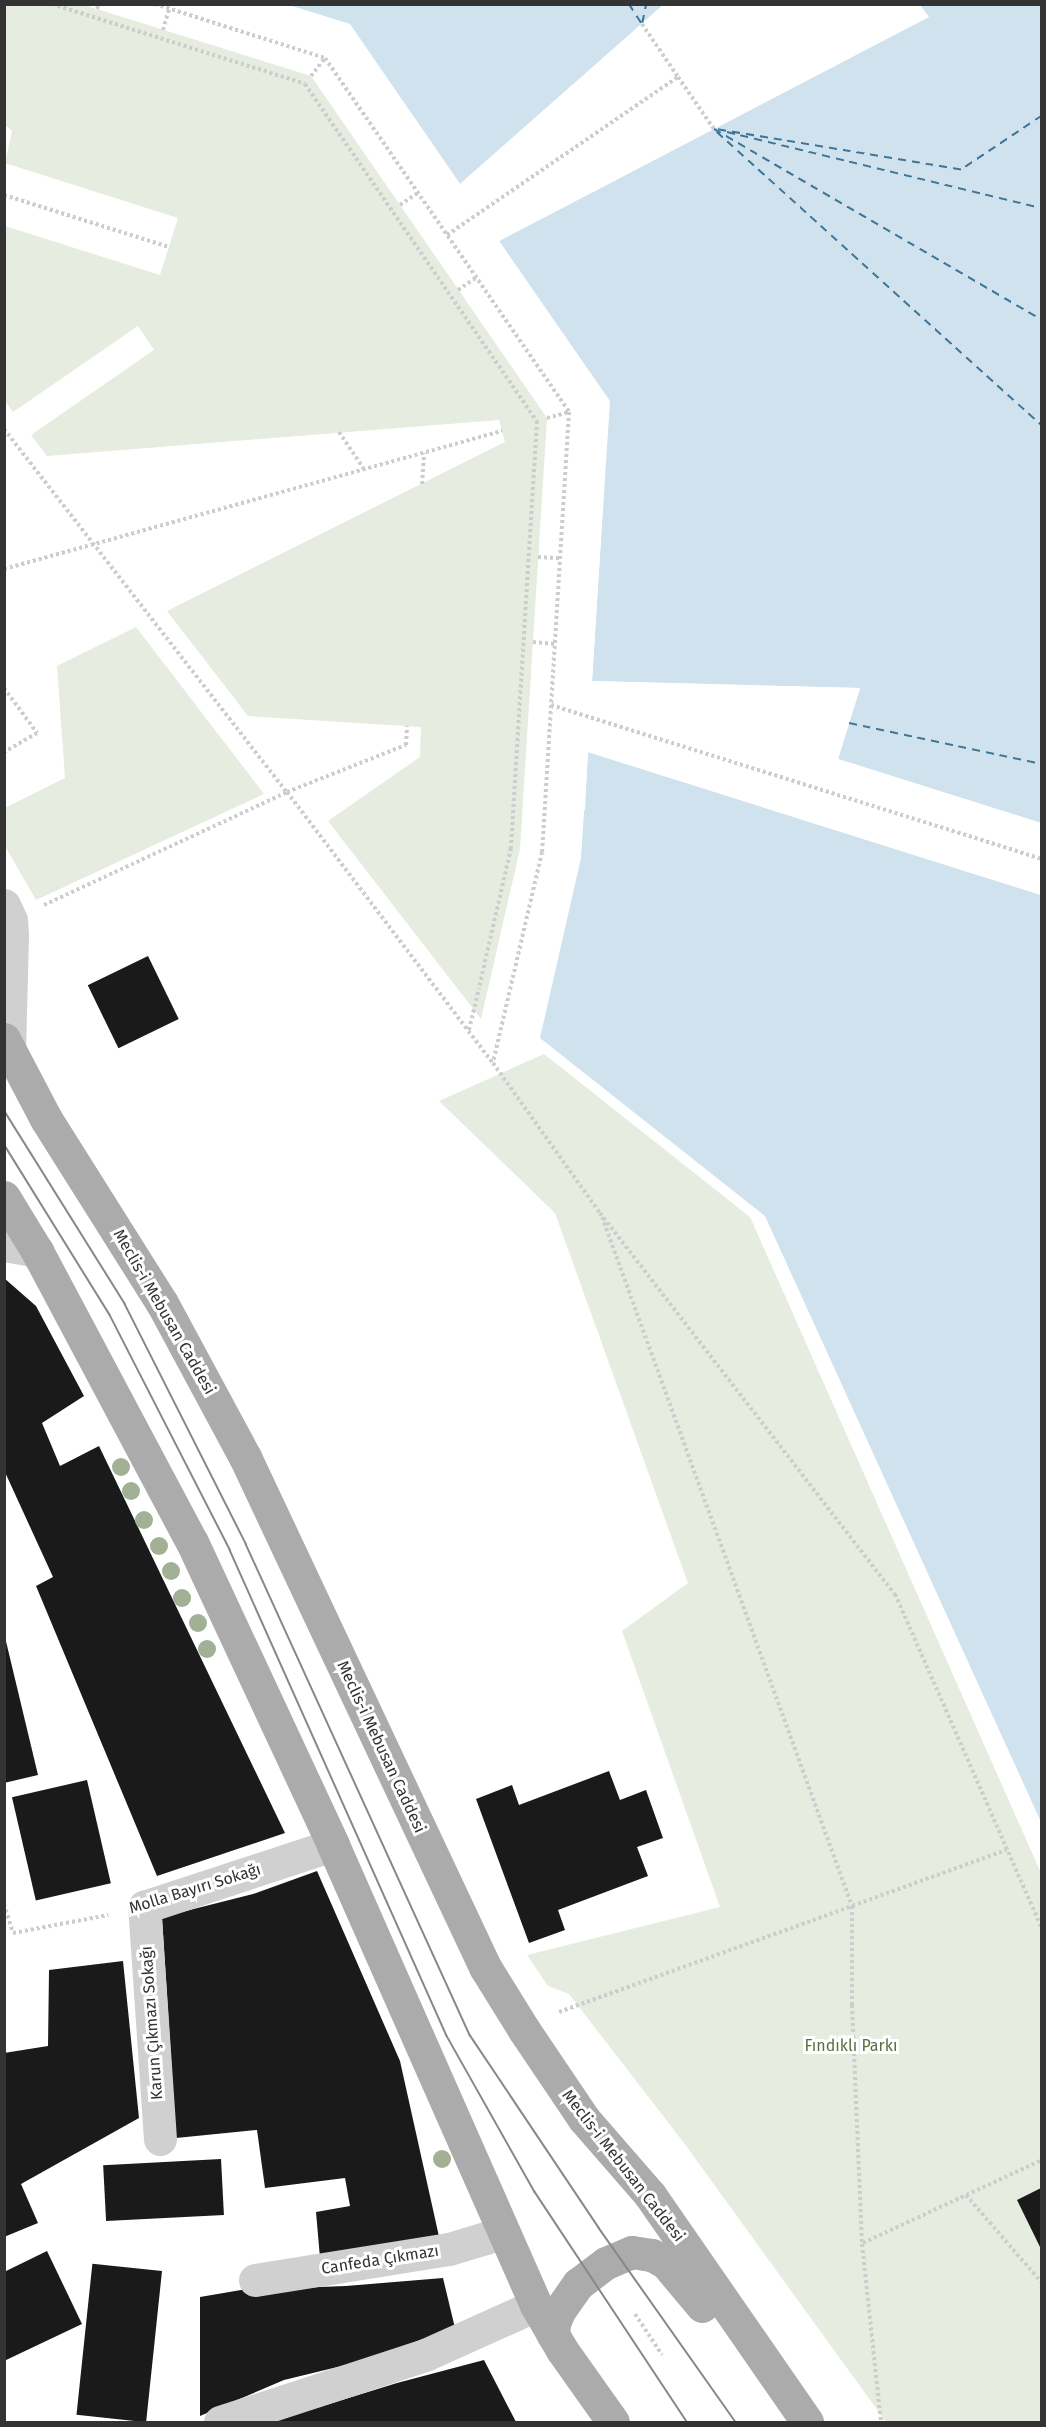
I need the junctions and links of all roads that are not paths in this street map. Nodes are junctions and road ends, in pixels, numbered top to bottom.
1 (8, 913) edge
2 (7, 1043) edge
3 (4, 1197) edge
4 (4, 1245) edge
5 (37, 1251) junction
6 (333, 1845) junction
7 (144, 1907) joint
8 (160, 2139) dead end
9 (502, 2233) junction
10 (255, 2280) dead end
11 (536, 2305) junction
12 (553, 2335) junction
13 (758, 2354) junction
14 (220, 2422) edge
15 (614, 2422) edge
16 (807, 2422) edge

1 - 2 street
2 - 13 main road, Meclis-i Mebusan Caddesi
3 - 5 main road
4 - 5 street
5 - 6 main road
6 - 7 street, Molla Bayırı Sokağı
6 - 9 main road
7 - 8 street, Karun Çıkmazı Sokağı
9 - 10 street, Canfeda Çıkmazı
9 - 11 main road
11 - 12 main road
11 - 14 street
12 - 13 main road
12 - 15 main road
13 - 16 main road, Meclis-i Mebusan Caddesi

